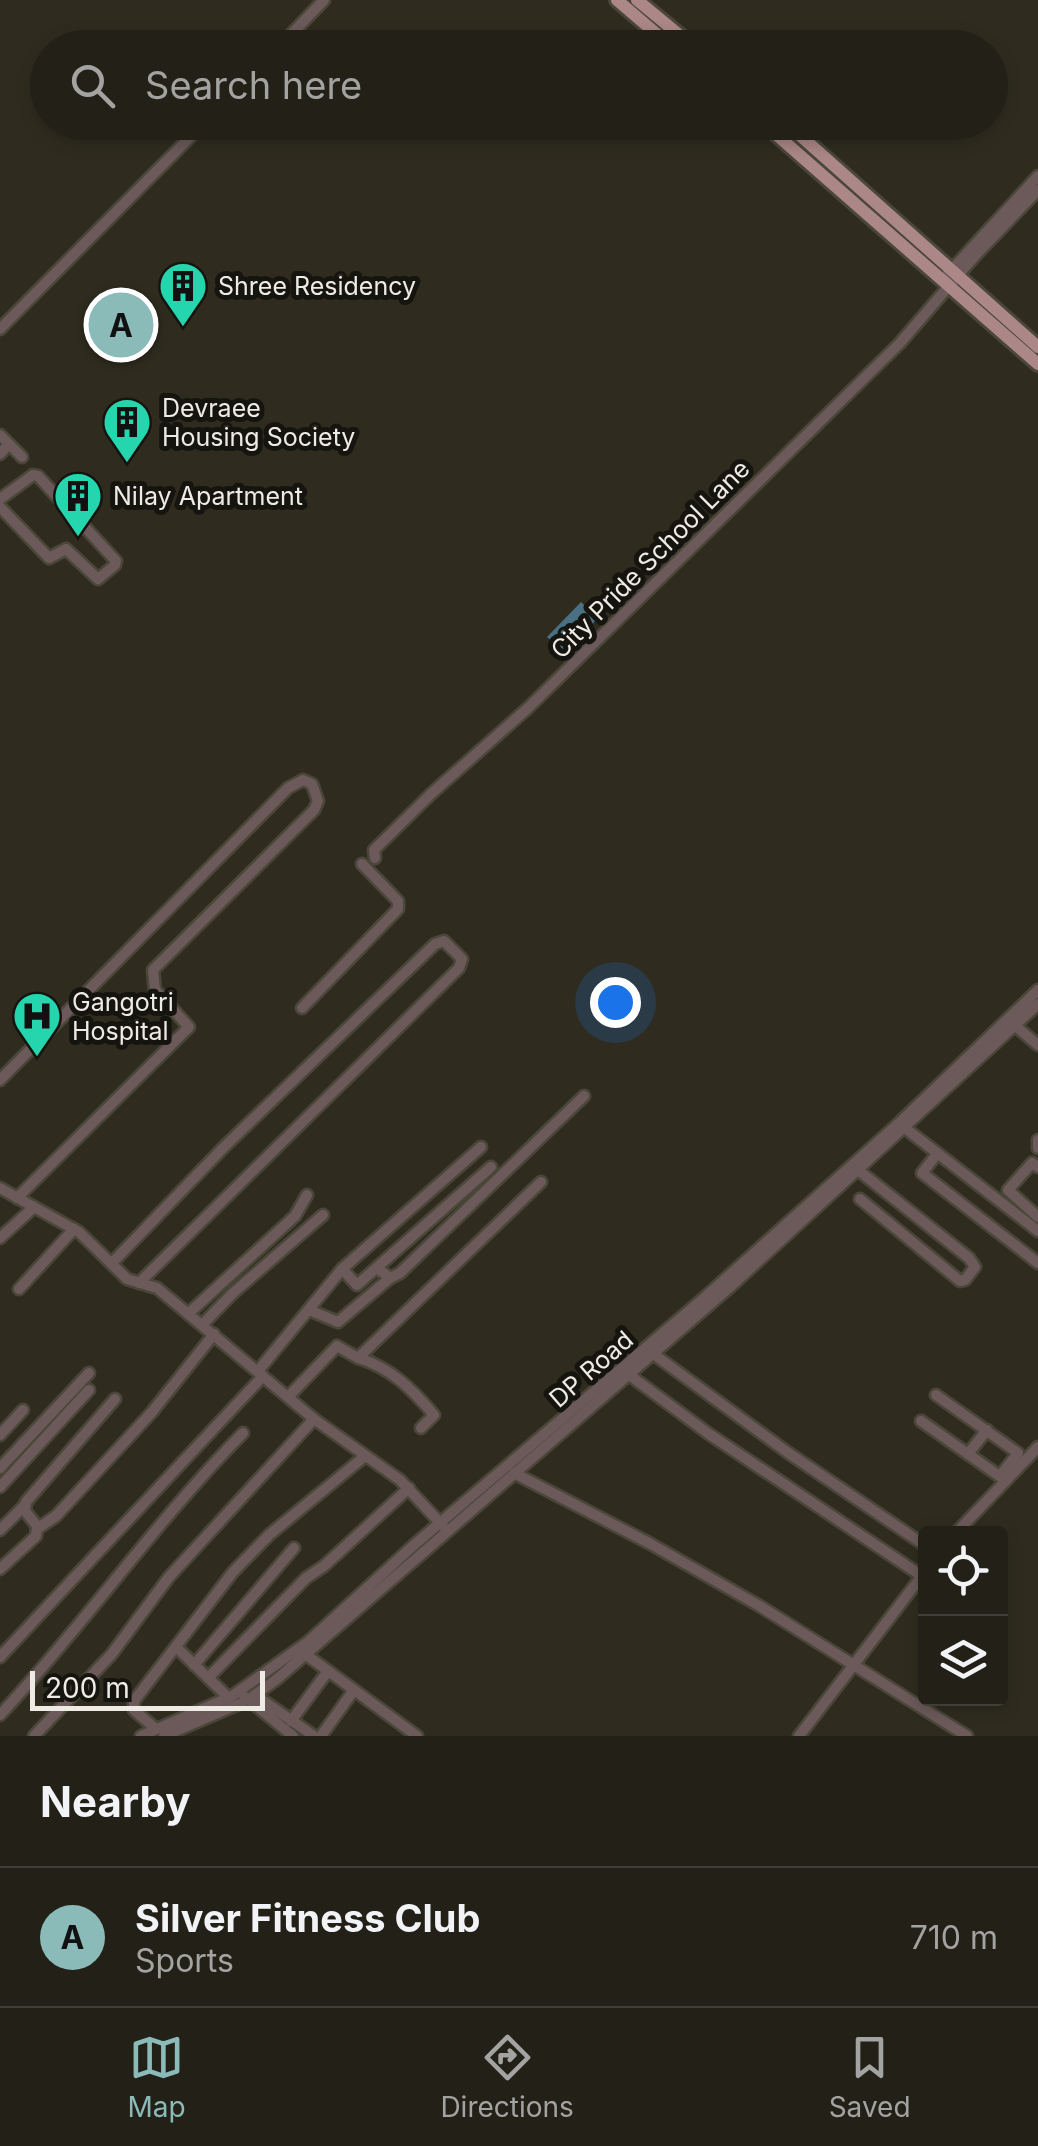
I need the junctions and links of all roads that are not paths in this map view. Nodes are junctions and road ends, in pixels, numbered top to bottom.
1 (324, 0) edge
2 (617, 0) edge
3 (637, 0) edge
4 (295, 30) edge
5 (653, 30) edge
6 (673, 30) edge
7 (186, 140) edge
8 (784, 140) edge
9 (804, 140) edge
10 (1038, 176) edge
11 (1038, 190) edge
12 (951, 279) junction
13 (0, 329) edge
14 (1038, 348) edge
15 (1038, 364) edge
16 (0, 434) edge
17 (9, 444) junction
18 (0, 454) edge
19 (22, 458) dead end
20 (0, 498) edge
21 (0, 507) edge
22 (373, 855) dead end
23 (362, 864) dead end
24 (1038, 990) edge
25 (1038, 1004) edge
26 (302, 1008) dead end
27 (1012, 1023) junction
28 (1038, 1045) edge
29 (0, 1080) edge
30 (584, 1096) dead end
31 (902, 1126) junction
32 (1038, 1140) edge
33 (481, 1147) dead end
34 (1038, 1148) edge
35 (937, 1154) junction
36 (491, 1166) dead end
37 (1038, 1167) edge
38 (858, 1170) junction
39 (541, 1182) dead end
40 (0, 1188) edge
41 (306, 1195) dead end
42 (16, 1198) junction
43 (860, 1198) dead end
44 (34, 1207) junction
45 (323, 1215) dead end
46 (1038, 1217) edge
47 (74, 1229) junction
48 (1038, 1232) edge
49 (0, 1238) edge
50 (112, 1262) junction
51 (1038, 1262) edge
52 (377, 1268) junction
53 (342, 1270) junction
54 (390, 1278) junction
55 (139, 1282) junction
56 (19, 1289) dead end
57 (309, 1310) junction
58 (189, 1313) junction
59 (203, 1324) junction
60 (214, 1334) junction
61 (652, 1353) junction
62 (358, 1358) junction
63 (260, 1373) junction
64 (90, 1374) dead end
65 (628, 1374) junction
66 (89, 1390) dead end
67 (936, 1395) dead end
68 (288, 1397) junction
69 (115, 1400) dead end
70 (24, 1410) dead end
71 (314, 1419) junction
72 (921, 1421) dead end
73 (422, 1428) dead end
74 (987, 1430) junction
75 (243, 1433) dead end
76 (0, 1435) edge
77 (203, 1439) junction
78 (1038, 1446) edge
79 (968, 1454) junction
80 (220, 1456) junction
81 (366, 1456) junction
82 (0, 1468) edge
83 (512, 1471) junction
84 (1003, 1478) junction
85 (0, 1487) edge
86 (408, 1488) junction
87 (24, 1506) junction
88 (444, 1526) junction
89 (962, 1526) edge
90 (37, 1529) junction
91 (0, 1530) edge
92 (918, 1541) edge
93 (294, 1548) dead end
94 (0, 1570) edge
95 (918, 1570) edge
96 (918, 1582) edge
97 (177, 1648) junction
98 (302, 1652) junction
99 (0, 1657) edge
100 (194, 1665) junction
101 (855, 1665) junction
102 (328, 1671) junction
103 (208, 1678) junction
104 (354, 1690) junction
105 (243, 1696) junction
106 (0, 1714) edge
107 (291, 1720) junction
108 (160, 1732) edge
109 (801, 1732) edge
110 (34, 1736) edge
111 (140, 1736) edge
112 (293, 1736) edge
113 (317, 1736) edge
114 (417, 1736) edge
115 (814, 1736) edge
116 (967, 1736) edge

1 - 4 street
2 - 5 main road
3 - 6 main road
7 - 13 street
8 - 12 main road
9 - 12 main road
10 - 12 street
11 - 12 street
12 - 14 main road
12 - 15 main road
12 - 22 street, City Pride School Lane
16 - 17 street
17 - 18 street
17 - 19 street
20 - 21 street
23 - 26 street
24 - 27 street, DP Road
25 - 27 street, DP Road
27 - 28 street
27 - 31 street, DP Road
29 - 42 street
30 - 54 street
31 - 35 street
31 - 38 street, DP Road
31 - 83 street, DP Road
32 - 34 street
33 - 53 street
35 - 48 street
35 - 51 street
36 - 52 street
37 - 46 street
38 - 43 street
38 - 61 street, DP Road
39 - 62 street
40 - 42 street
41 - 58 street
42 - 44 street
44 - 47 street
44 - 49 street
45 - 59 street
47 - 50 street
47 - 56 street
50 - 55 street
50 - 55 street
52 - 53 street
52 - 54 street
53 - 57 street
54 - 57 street
55 - 58 street
57 - 63 street
58 - 59 street
59 - 60 street
60 - 63 street
60 - 90 street
61 - 65 street, DP Road
61 - 92 street
62 - 68 street
62 - 73 street
63 - 68 street
63 - 77 street
64 - 82 street
65 - 83 street, DP Road
65 - 95 street
66 - 85 street
67 - 74 street
68 - 71 street
69 - 87 street
70 - 76 street
71 - 81 street
71 - 110 street
72 - 79 street
74 - 79 street
74 - 84 street
75 - 80 street
77 - 80 street
77 - 99 street
78 - 84 street
79 - 84 street
80 - 106 street
81 - 86 street
81 - 97 street
83 - 88 street, DP Road
83 - 101 street
84 - 89 street
86 - 88 street
86 - 103 street
87 - 90 street
87 - 91 street
88 - 98 street, DP Road
90 - 94 street
93 - 100 street
96 - 101 street
97 - 100 street
97 - 108 street
98 - 102 street
98 - 105 street, DP Road
100 - 103 street
101 - 109 street
101 - 116 street
102 - 104 street
102 - 107 street
103 - 105 street
104 - 113 street
104 - 114 street
105 - 107 street
105 - 108 street, DP Road
105 - 108 street, DP Road
105 - 112 street
107 - 113 street
108 - 111 street, DP Road
109 - 115 street

